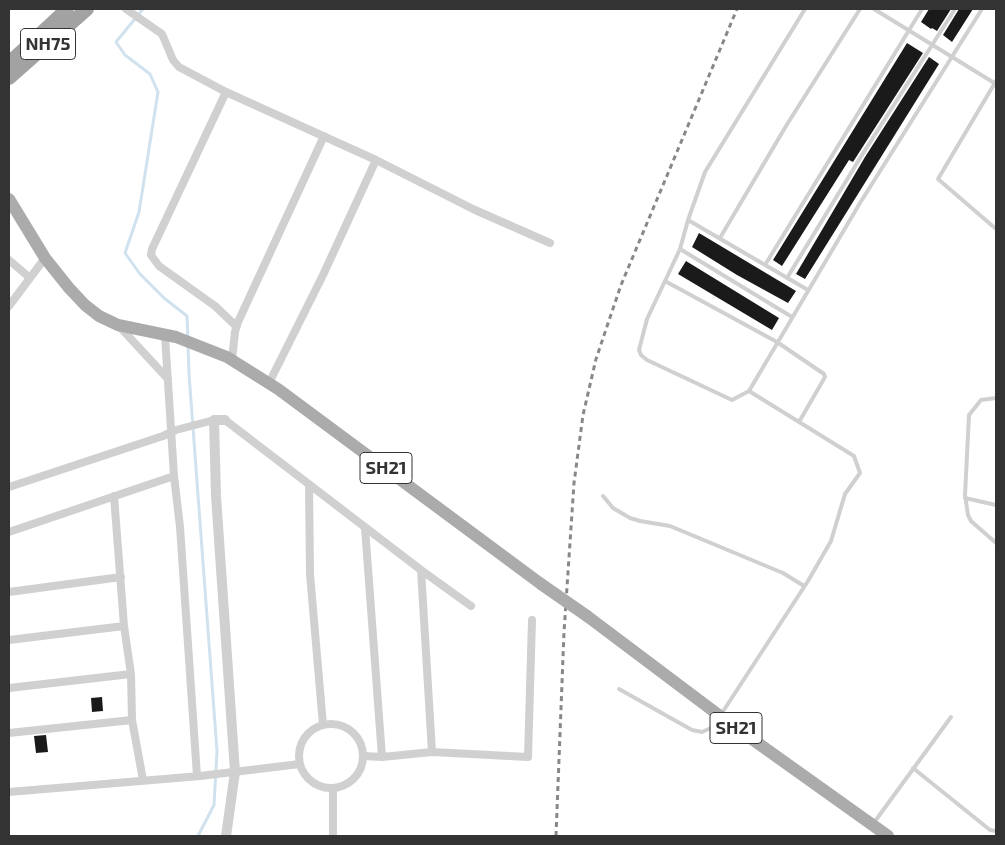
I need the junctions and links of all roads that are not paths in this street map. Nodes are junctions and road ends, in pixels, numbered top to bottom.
1 (67, 9) edge
2 (86, 9) edge
3 (805, 9) edge
4 (860, 9) edge
5 (874, 9) edge
6 (922, 9) edge
7 (955, 9) edge
8 (982, 9) edge
9 (130, 11) edge
10 (908, 30) junction
11 (931, 44) junction
12 (952, 57) junction
13 (9, 62) edge
14 (9, 78) edge
15 (996, 83) edge
16 (226, 92) junction
17 (324, 136) junction
18 (376, 160) junction
19 (9, 199) edge
20 (688, 220) junction
21 (996, 229) edge
22 (720, 238) junction
23 (550, 243) dead end
24 (680, 249) junction
25 (45, 258) junction
26 (9, 260) edge
27 (764, 265) junction
28 (30, 278) junction
29 (787, 278) junction
30 (666, 281) junction
31 (808, 290) junction
32 (9, 306) edge
33 (792, 317) junction
34 (118, 325) junction
35 (236, 326) junction
36 (171, 337) junction
37 (777, 342) junction
38 (230, 358) junction
39 (168, 379) junction
40 (269, 383) junction
41 (749, 391) junction
42 (996, 398) edge
43 (219, 420) junction
44 (799, 422) junction
45 (174, 430) junction
46 (174, 476) junction
47 (309, 485) junction
48 (9, 487) edge
49 (114, 496) junction
50 (603, 496) dead end
51 (965, 498) junction
52 (996, 505) edge
53 (365, 528) junction
54 (9, 532) edge
55 (996, 543) edge
56 (421, 570) junction
57 (120, 577) junction
58 (804, 586) junction
59 (9, 592) edge
60 (471, 606) dead end
61 (532, 620) dead end
62 (124, 626) junction
63 (9, 640) edge
64 (131, 674) junction
65 (9, 688) edge
66 (619, 688) dead end
67 (720, 716) junction
68 (951, 717) dead end
69 (132, 720) junction
70 (322, 725) junction
71 (9, 733) edge
72 (432, 752) junction
73 (363, 756) junction
74 (382, 756) junction
75 (300, 764) junction
76 (913, 768) junction
77 (231, 772) junction
78 (199, 776) junction
79 (143, 780) junction
80 (333, 788) junction
81 (9, 792) edge
82 (872, 825) junction
83 (996, 831) edge
84 (226, 836) edge
85 (334, 836) edge
86 (888, 836) edge

1 - 13 highway, NH75
2 - 14 highway, NH75
3 - 20 lane
4 - 22 lane
5 - 10 lane
6 - 10 lane
7 - 11 lane
8 - 12 lane
9 - 16 street
10 - 11 lane
10 - 27 lane
11 - 12 lane
11 - 29 lane
12 - 15 lane
12 - 31 lane
15 - 21 lane
16 - 17 street
16 - 35 street
17 - 18 street
17 - 35 street
18 - 23 street
18 - 40 street
19 - 25 main road, SH21
20 - 22 lane
20 - 24 lane
22 - 27 lane
24 - 30 lane
24 - 33 lane
25 - 28 street
25 - 34 main road, SH21
26 - 28 street
27 - 29 lane
28 - 32 street
29 - 31 lane
30 - 37 lane
30 - 41 lane
31 - 33 lane
33 - 37 lane
34 - 36 main road, SH21
34 - 39 street
35 - 38 street
36 - 38 main road, SH21
36 - 39 street
37 - 41 lane
37 - 44 lane
38 - 40 main road, SH21
39 - 45 street
40 - 67 main road, SH21, bridge
41 - 44 lane
42 - 51 lane
43 - 45 street
43 - 47 street
43 - 77 street
44 - 58 lane
45 - 46 street
45 - 48 street
46 - 49 street
46 - 78 street
47 - 53 street
47 - 70 street
49 - 54 street
49 - 57 street
50 - 58 lane
51 - 52 lane
51 - 55 lane
53 - 56 street
53 - 74 street
56 - 60 street
56 - 72 street
57 - 59 street
57 - 62 street
58 - 67 lane
61 - 72 street
62 - 63 street
62 - 64 street
64 - 65 street
64 - 69 street
66 - 67 lane
67 - 82 main road, SH21
68 - 76 lane
69 - 71 street
69 - 79 street
70 - 73 street
70 - 75 street
72 - 74 street
73 - 74 street
73 - 80 street
75 - 77 street
75 - 80 street
76 - 82 lane
76 - 83 lane
77 - 78 street
77 - 84 street
78 - 79 street
79 - 81 street
80 - 85 street
82 - 86 main road, SH21

